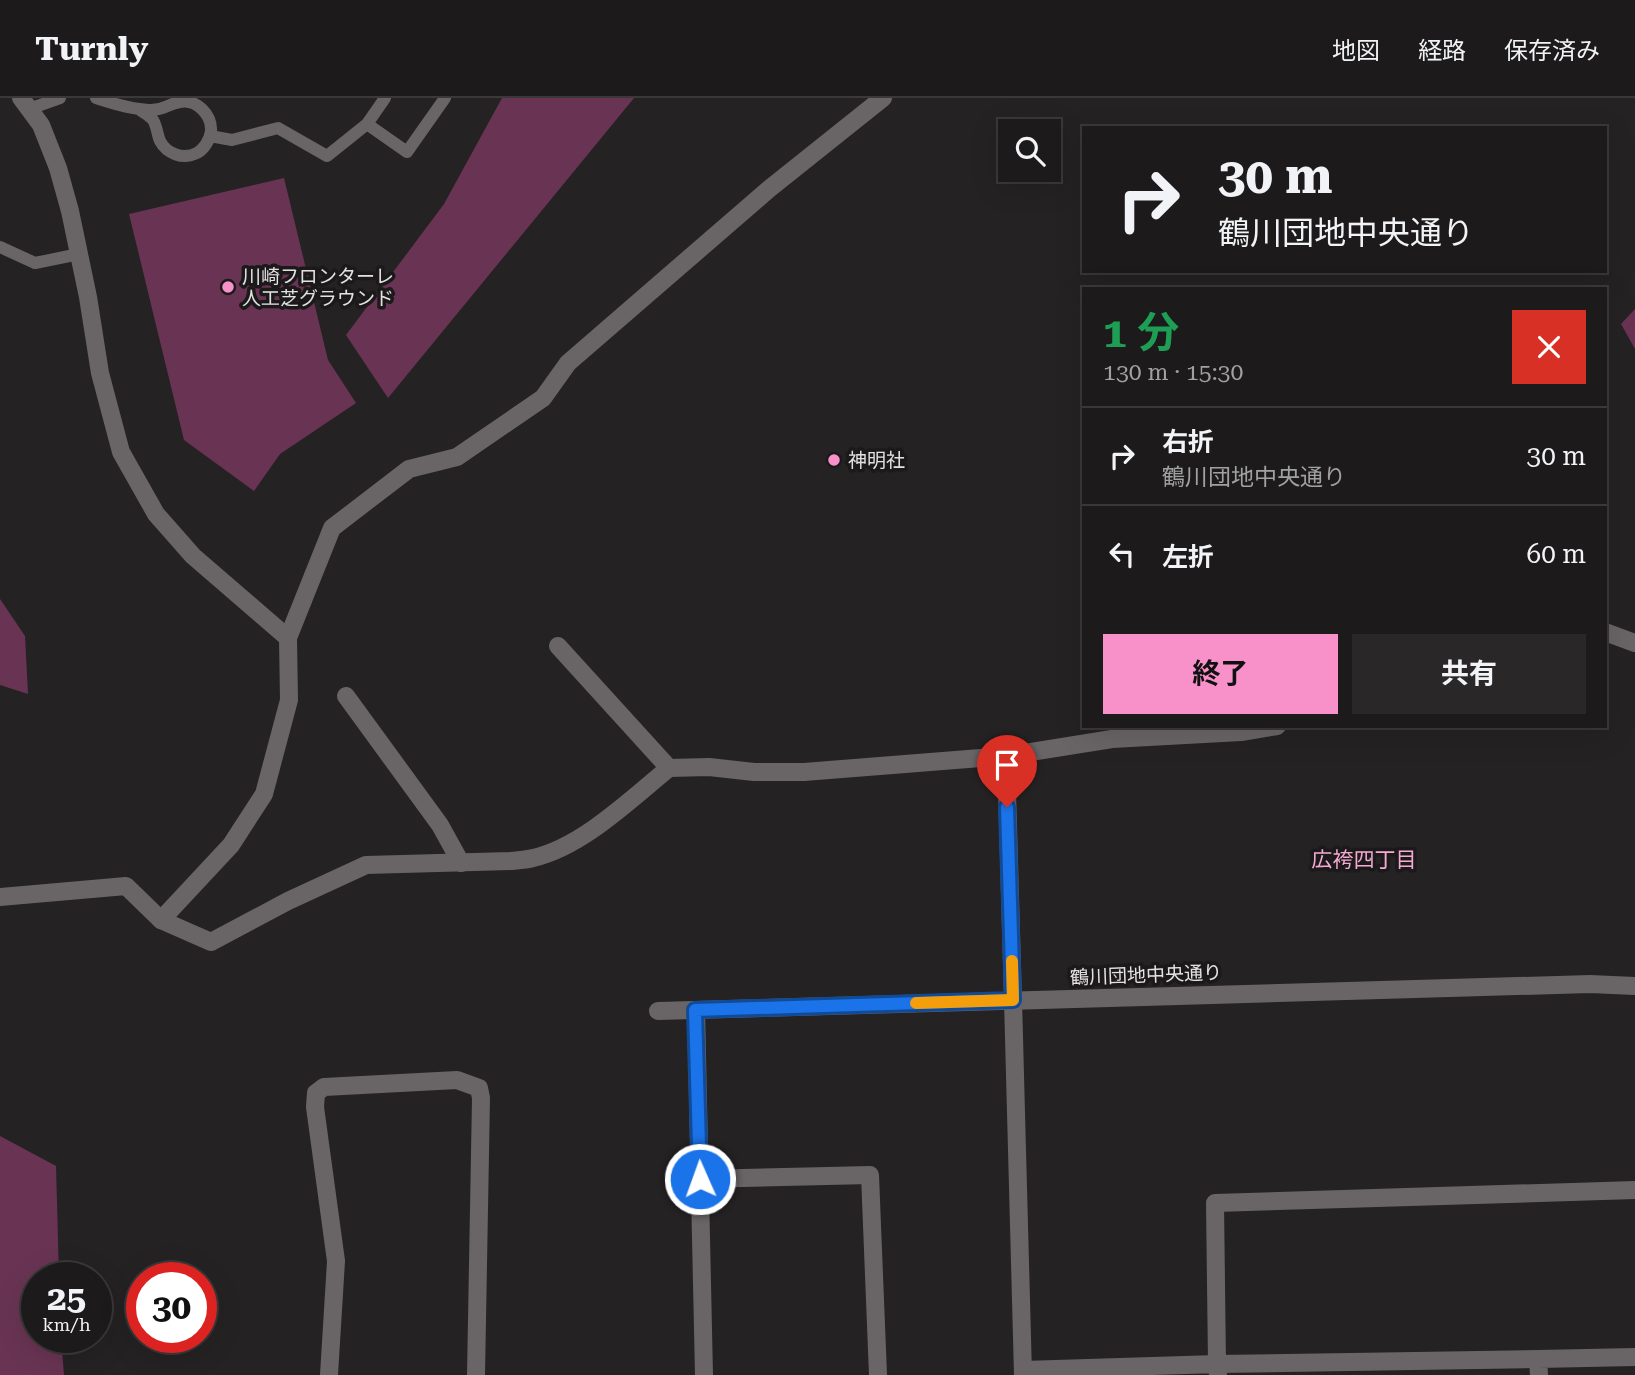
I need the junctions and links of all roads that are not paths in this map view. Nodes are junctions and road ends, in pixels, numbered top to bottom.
1 (60, 98) edge
2 (96, 98) edge
3 (385, 98) edge
4 (445, 98) edge
5 (883, 98) edge
6 (25, 103) edge
7 (141, 110) junction
8 (367, 124) junction
9 (210, 136) junction
10 (0, 247) edge
11 (79, 254) junction
12 (1607, 633) edge
13 (288, 638) junction
14 (1635, 643) edge
15 (558, 646) dead end
16 (346, 696) dead end
17 (1265, 728) edge
18 (1006, 756) junction
19 (669, 768) junction
20 (461, 863) junction
21 (0, 897) edge
22 (160, 920) junction
23 (1635, 986) edge
24 (1013, 1000) junction
25 (695, 1010) junction
26 (658, 1012) dead end
27 (700, 1179) junction
28 (1635, 1190) edge
29 (1635, 1357) edge
30 (1539, 1367) edge
31 (1218, 1369) edge
32 (1023, 1373) edge
33 (329, 1375) edge
34 (476, 1375) edge
35 (704, 1375) edge
36 (878, 1375) edge

1 - 6 lane
2 - 7 lane
3 - 8 lane
4 - 8 lane
5 - 13 street
6 - 11 street
7 - 9 lane
7 - 9 lane
8 - 9 lane
10 - 11 lane
11 - 13 street
12 - 14 street
13 - 22 street
15 - 19 street
16 - 20 street
17 - 18 street
18 - 19 street
18 - 24 street
19 - 20 street
20 - 22 street
21 - 22 street
23 - 24 street, 鶴川団地中央通り
24 - 25 street, 鶴川団地中央通り
24 - 32 street
25 - 26 street, 鶴川団地中央通り
25 - 27 street
27 - 35 street
27 - 36 street
28 - 31 street
29 - 30 street
30 - 31 street
31 - 32 street
33 - 34 street

